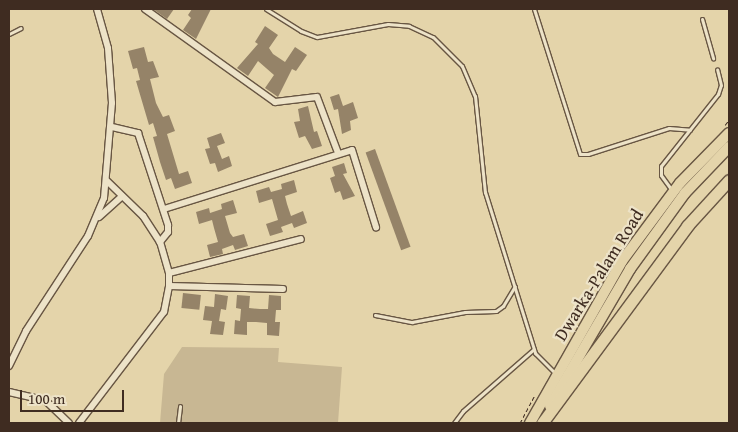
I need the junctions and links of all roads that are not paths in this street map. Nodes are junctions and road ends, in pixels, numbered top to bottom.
1 (97, 9) edge
2 (145, 9) edge
3 (266, 9) edge
4 (534, 9) edge
5 (702, 19) dead end
6 (21, 28) dead end
7 (9, 34) edge
8 (713, 58) dead end
9 (717, 69) dead end
10 (112, 127) junction
11 (690, 130) junction
12 (729, 133) edge
13 (729, 147) edge
14 (338, 153) junction
15 (729, 180) edge
16 (107, 181) junction
17 (674, 192) junction
18 (122, 196) junction
19 (164, 209) junction
20 (97, 219) junction
21 (376, 227) dead end
22 (301, 239) dead end
23 (160, 242) junction
24 (169, 273) junction
25 (169, 286) junction
26 (515, 286) junction
27 (282, 289) dead end
28 (375, 315) dead end
29 (534, 349) junction
30 (9, 366) edge
31 (556, 374) junction
32 (9, 392) edge
33 (180, 406) dead end
34 (69, 423) edge
35 (79, 423) edge
36 (178, 423) edge
37 (454, 423) edge
38 (530, 423) edge
39 (542, 423) edge

1 - 10 street
2 - 14 street
3 - 26 lane
4 - 11 lane
5 - 8 lane
6 - 7 lane
9 - 11 lane
10 - 16 street
10 - 19 street
11 - 17 lane
12 - 17 main road, Dwarka-Palam Road
13 - 39 main road
14 - 19 street
14 - 21 street
15 - 39 highway
16 - 18 street
16 - 20 street
17 - 31 main road, Dwarka-Palam Road
18 - 20 street
18 - 23 street
19 - 23 street
20 - 30 street
22 - 24 street
23 - 24 street
24 - 25 street
25 - 27 street
25 - 35 street
26 - 28 lane
26 - 29 lane
29 - 31 lane
29 - 37 lane
31 - 38 main road, Dwarka-Palam Road
32 - 34 street
33 - 36 lane

